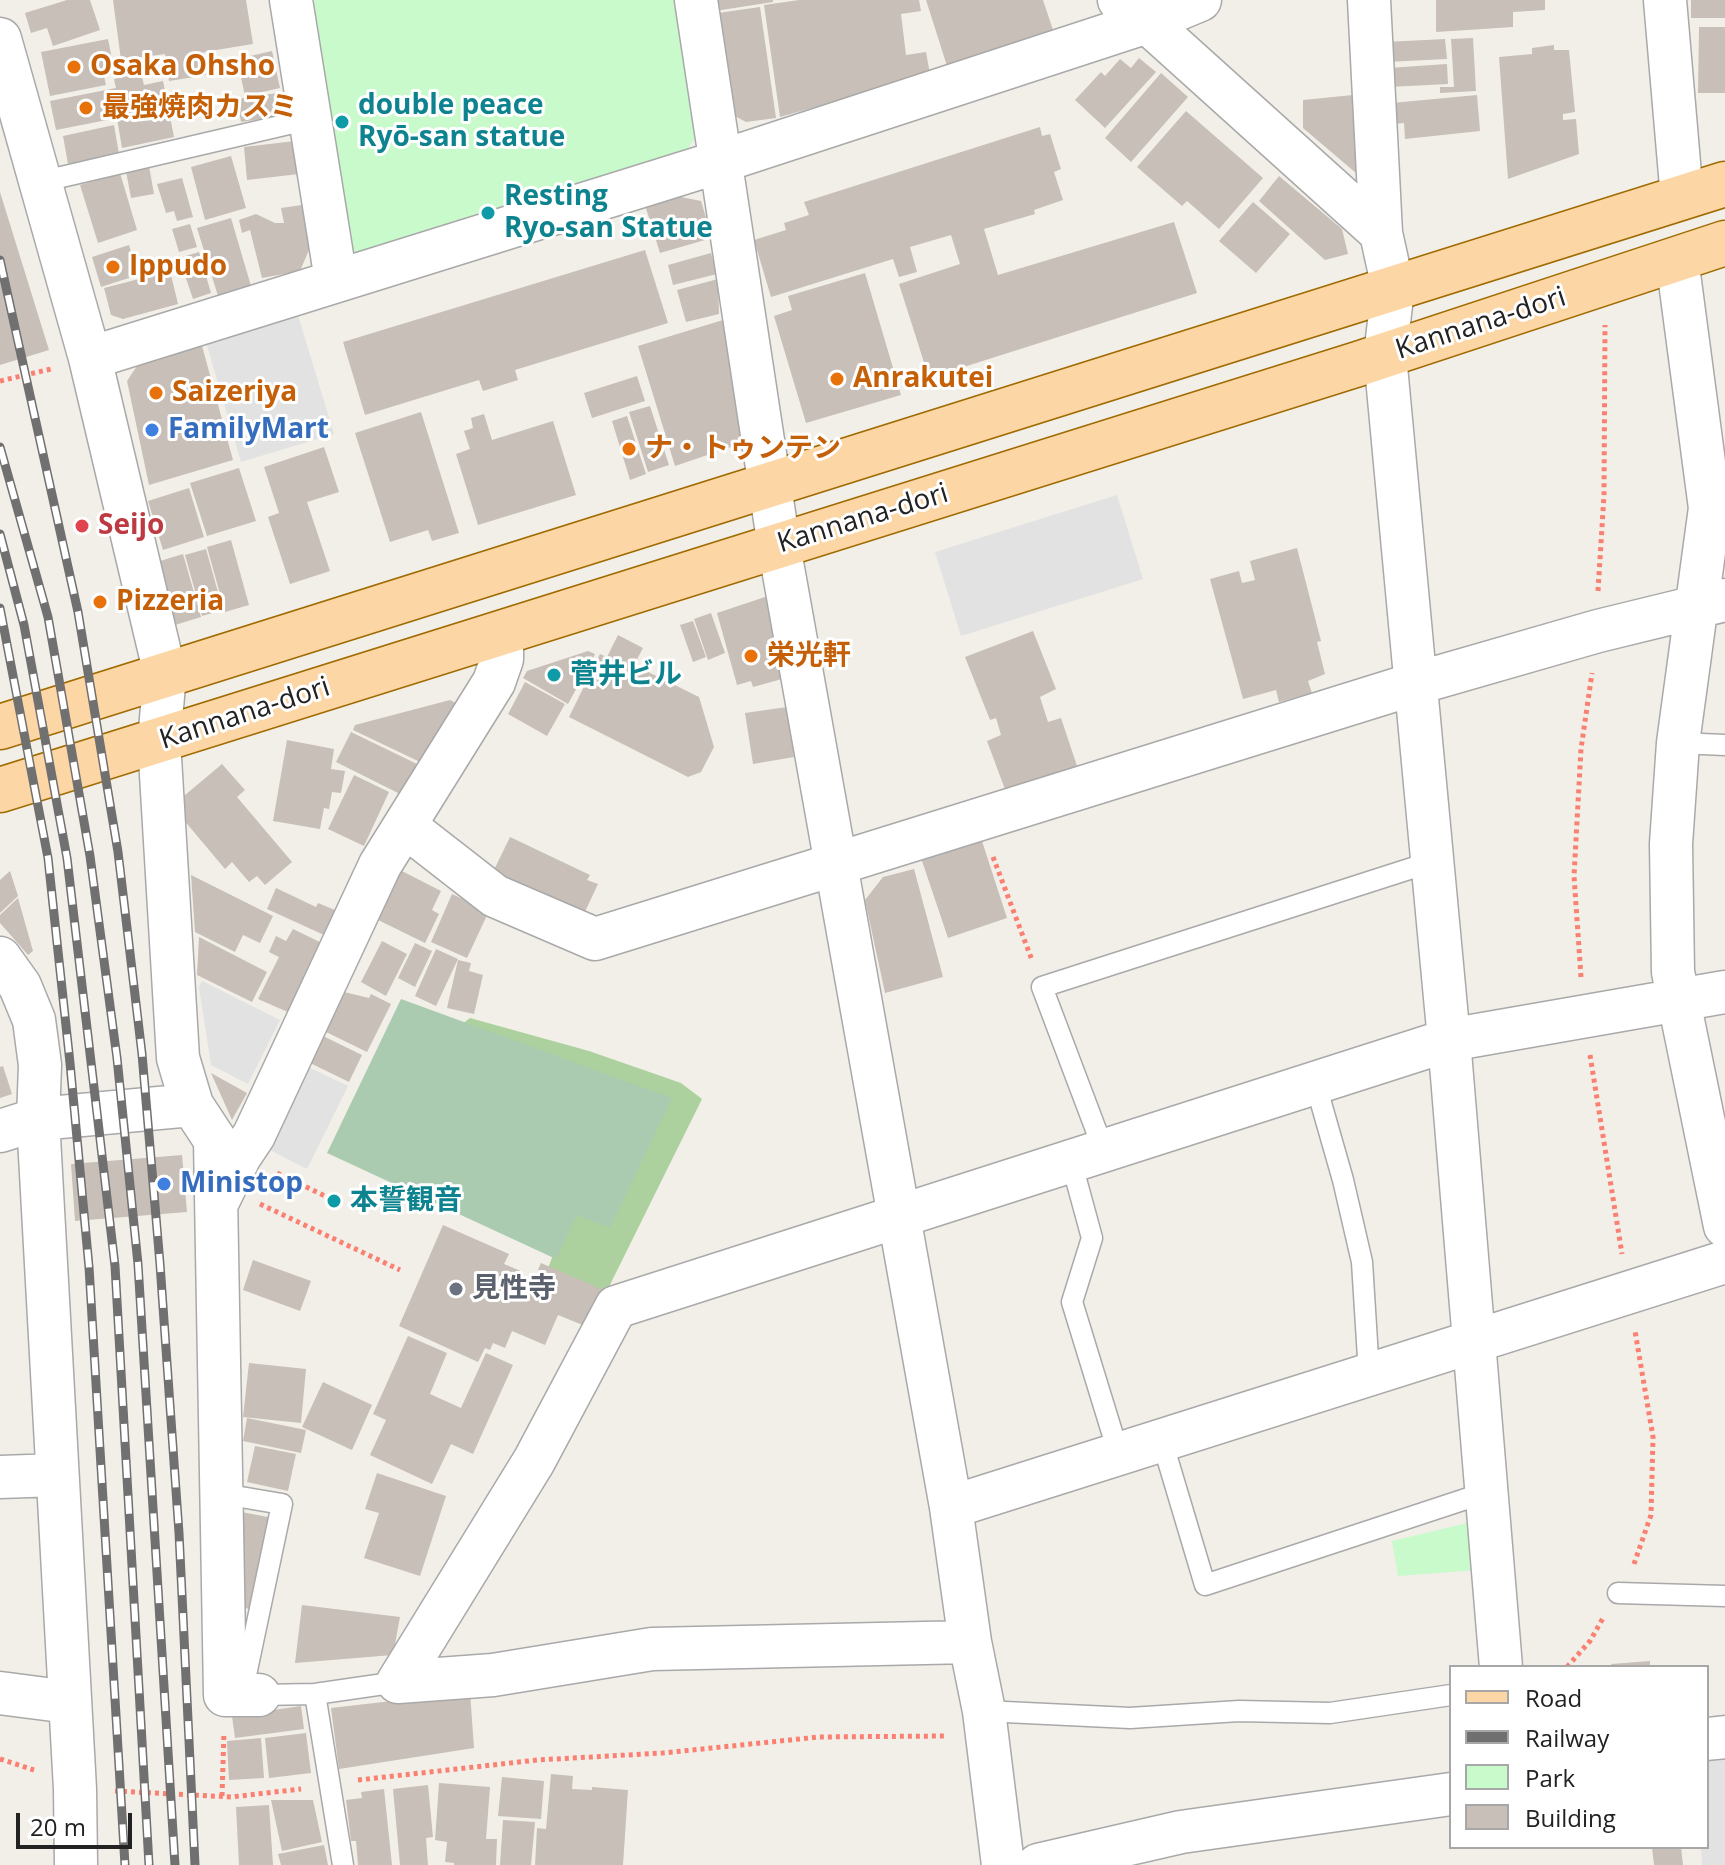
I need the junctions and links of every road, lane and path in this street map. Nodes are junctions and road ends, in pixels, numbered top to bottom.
1 (291, 0) edge
2 (696, 0) edge
3 (1200, 0) edge
4 (1369, 0) edge
5 (1665, 0) edge
6 (1133, 11) edge
7 (0, 39) edge
8 (310, 119) junction
9 (722, 161) junction
10 (40, 182) junction
11 (1725, 184) edge
12 (1682, 198) junction
13 (1381, 233) junction
14 (1725, 243) edge
15 (1677, 259) junction
16 (336, 280) junction
17 (1393, 288) junction
18 (1385, 356) junction
19 (90, 358) junction
20 (0, 381) edge
21 (770, 484) junction
22 (779, 546) junction
23 (1711, 603) edge
24 (502, 633) junction
25 (165, 674) junction
26 (1414, 684) junction
27 (0, 727) edge
28 (159, 741) junction
29 (1678, 743) junction
30 (1725, 745) edge
31 (0, 790) edge
32 (979, 819) junction
33 (405, 826) junction
34 (1431, 862) junction
35 (837, 863) junction
36 (0, 958) edge
37 (1042, 987) junction
38 (1725, 992) edge
39 (1679, 1000) junction
40 (1449, 1040) junction
41 (1315, 1082) junction
42 (192, 1105) junction
43 (19, 1125) edge
44 (1087, 1156) junction
45 (1719, 1167) edge
46 (227, 1182) junction
47 (325, 1196) dead end
48 (898, 1216) junction
49 (1725, 1226) edge
50 (1725, 1262) edge
51 (400, 1270) dead end
52 (1475, 1341) junction
53 (1369, 1374) junction
54 (1162, 1441) junction
55 (1119, 1455) junction
56 (57, 1475) junction
57 (0, 1477) edge
58 (1487, 1492) junction
59 (223, 1494) junction
60 (951, 1507) junction
61 (1618, 1593) dead end
62 (1725, 1596) edge
63 (970, 1642) junction
64 (1501, 1665) edge
65 (398, 1682) junction
66 (0, 1693) edge
67 (315, 1694) junction
68 (242, 1695) junction
69 (1449, 1695) edge
70 (69, 1702) junction
71 (985, 1723) junction
72 (0, 1759) edge
73 (328, 1785) junction
74 (75, 1789) junction
75 (1449, 1794) edge
76 (222, 1796) junction
77 (76, 1865) edge
78 (343, 1865) edge
79 (1032, 1865) edge

1 - 8 street
2 - 9 street
3 - 6 street
4 - 13 street
5 - 12 street
6 - 9 street
6 - 13 street
7 - 10 street
8 - 10 lane
8 - 16 street
9 - 16 street
9 - 21 street
10 - 19 street
11 - 12 main road
12 - 17 main road
13 - 17 street
14 - 15 main road, Kannana-dori
15 - 18 main road, Kannana-dori
15 - 23 street
16 - 19 street
17 - 18 street
17 - 21 main road
18 - 22 main road, Kannana-dori
18 - 26 street
19 - 20 path
19 - 25 street
21 - 22 street
21 - 25 main road
22 - 24 main road, Kannana-dori
22 - 35 street
23 - 26 street
23 - 29 street
24 - 28 main road, Kannana-dori
24 - 33 street
25 - 27 main road
25 - 28 street
26 - 32 street
26 - 34 street
28 - 31 main road, Kannana-dori
28 - 42 street
29 - 30 lane
29 - 39 street
32 - 35 street
32 - 37 path
33 - 35 street
33 - 46 street
34 - 37 lane
34 - 40 street
35 - 48 street
36 - 43 street
37 - 44 lane
38 - 39 street
39 - 40 street
39 - 45 street
40 - 41 street
40 - 52 street
41 - 44 street
41 - 53 lane
42 - 43 street
42 - 46 street
43 - 56 street
44 - 48 street
44 - 55 lane
45 - 49 street
46 - 47 path
46 - 51 path
46 - 59 street
48 - 60 street
48 - 65 street
50 - 52 street
52 - 53 street
52 - 58 street
53 - 54 street
54 - 55 street
54 - 58 lane
55 - 60 street
56 - 57 street
56 - 70 street
58 - 64 street
59 - 68 street
59 - 68 lane
60 - 63 street
61 - 62 lane
63 - 65 street
63 - 71 street
65 - 67 lane
66 - 70 street
67 - 68 lane
67 - 73 lane
68 - 76 path
69 - 71 lane
70 - 74 street
71 - 73 path
71 - 79 street
72 - 74 path
73 - 76 path
73 - 78 lane
74 - 76 path
74 - 77 street
75 - 79 street

